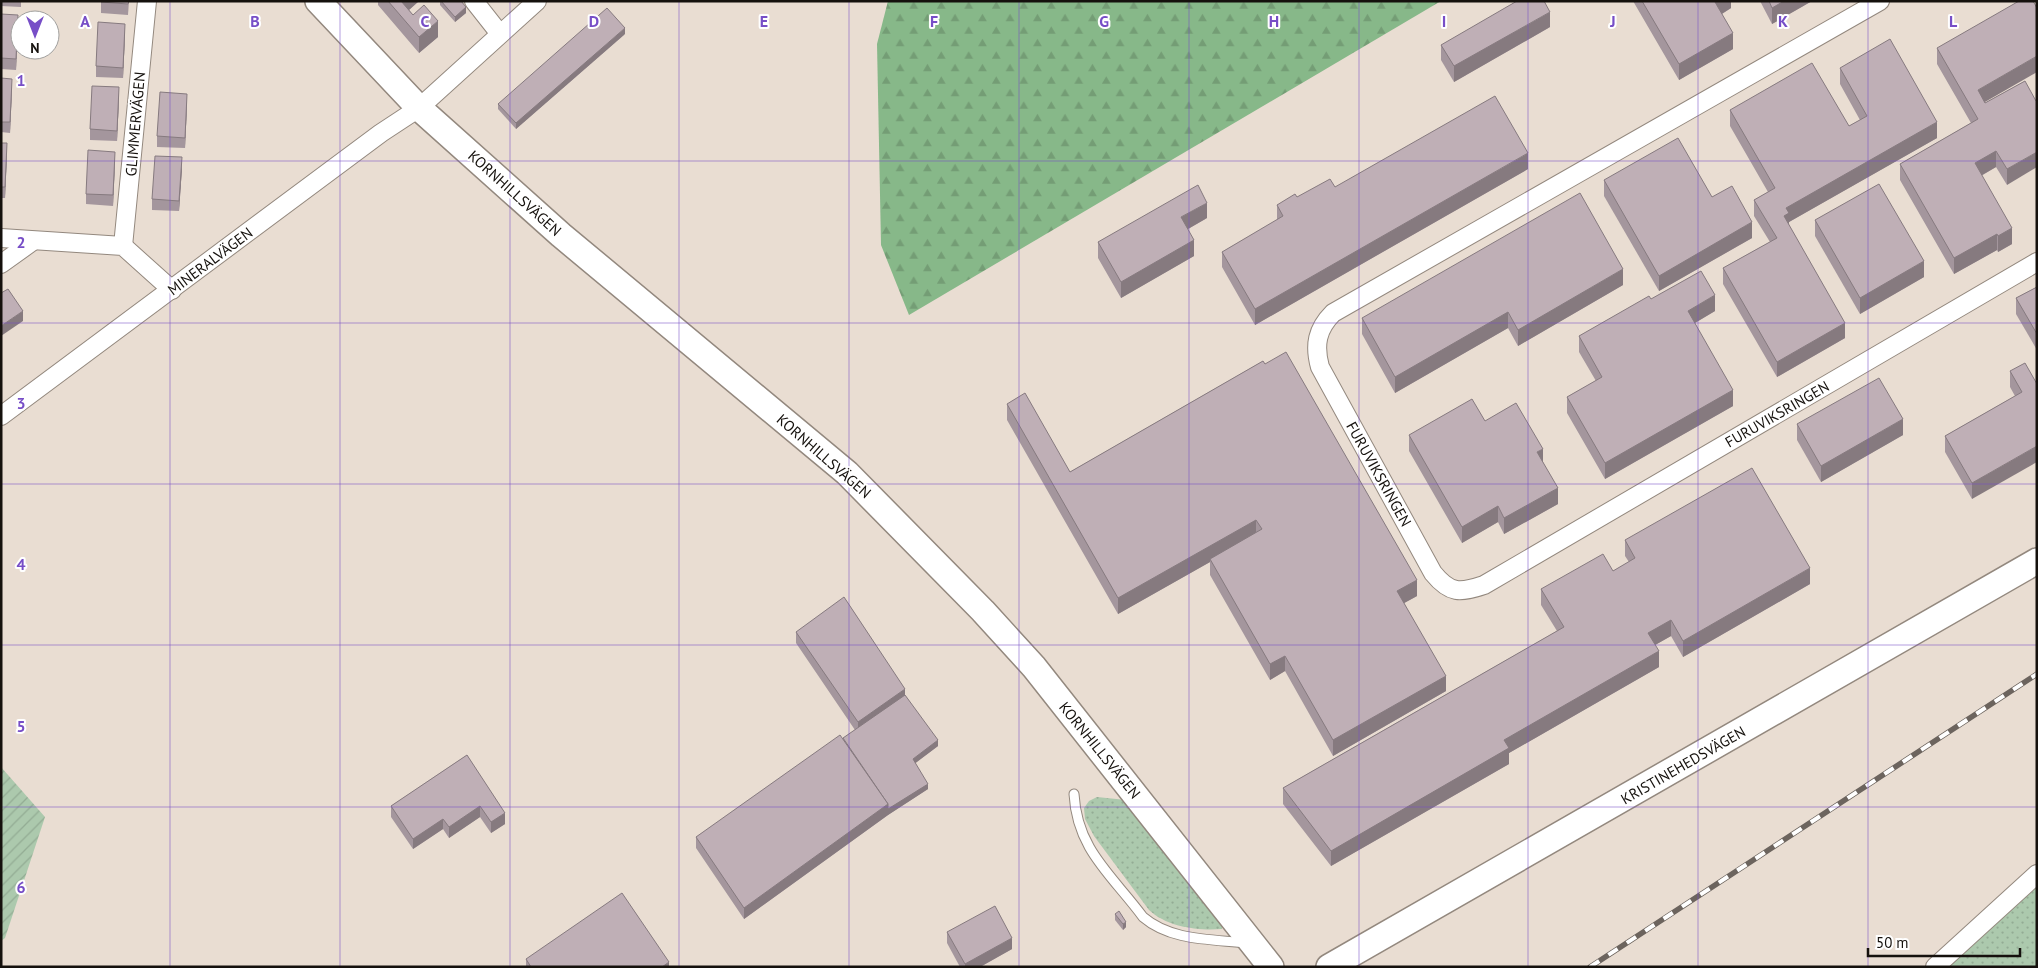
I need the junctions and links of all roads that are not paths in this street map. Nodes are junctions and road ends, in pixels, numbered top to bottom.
1 (147, 1) edge
2 (318, 1) edge
3 (474, 1) edge
4 (537, 1) edge
5 (1880, 1) edge
6 (500, 34) junction
7 (419, 108) junction
8 (1, 238) edge
9 (33, 240) junction
10 (123, 246) junction
11 (2037, 262) edge
12 (1, 264) edge
13 (172, 290) junction
14 (1, 416) edge
15 (2037, 561) edge
16 (1074, 794) dead end
17 (2036, 874) edge
18 (1254, 944) junction
19 (1271, 967) edge
20 (1329, 967) edge
21 (1935, 967) edge

1 - 10 street, GLIMMERVÄGEN
2 - 7 street, KORNHILLSVÄGEN
3 - 6 street
4 - 6 street, MINERALVÄGEN
5 - 11 street, FURUVIKSRINGEN
6 - 7 street, MINERALVÄGEN
7 - 13 street, MINERALVÄGEN
7 - 18 street, KORNHILLSVÄGEN
8 - 9 street
9 - 10 street
9 - 12 street
10 - 13 street
13 - 14 street, MINERALVÄGEN
15 - 20 street, KRISTINEHEDSVÄGEN
16 - 18 lane
17 - 21 street
18 - 19 street, KORNHILLSVÄGEN

